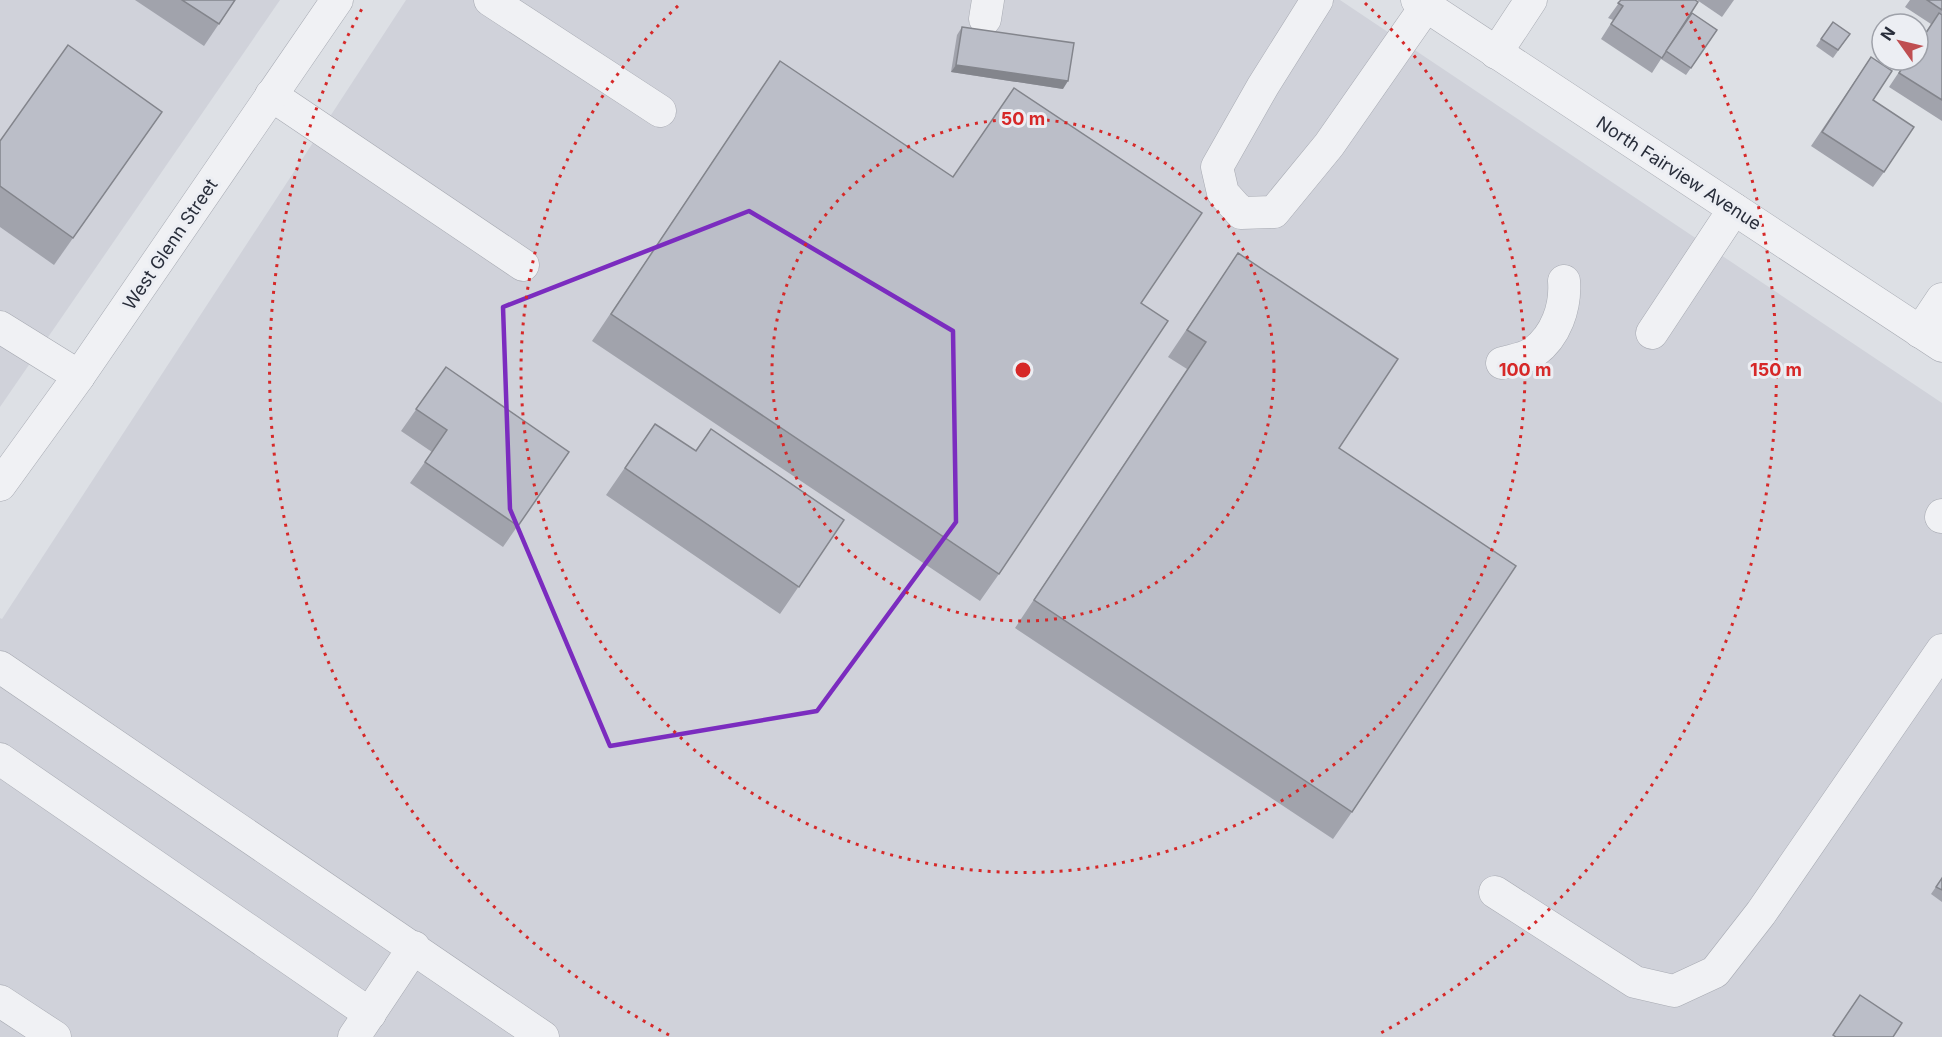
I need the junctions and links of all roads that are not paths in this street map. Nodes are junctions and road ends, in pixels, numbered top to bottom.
1 (337, 0) edge
2 (490, 0) edge
3 (1317, 0) edge
4 (1531, 0) edge
5 (1421, 3) edge
6 (1496, 53) junction
7 (271, 94) junction
8 (660, 111) dead end
9 (1734, 209) junction
10 (523, 265) dead end
11 (1564, 281) dead end
12 (1942, 299) edge
13 (0, 327) edge
14 (1652, 333) dead end
15 (1931, 339) edge
16 (1502, 363) dead end
17 (79, 376) junction
18 (0, 485) edge
19 (1942, 650) edge
20 (0, 667) edge
21 (0, 759) edge
22 (1495, 892) dead end
23 (414, 947) junction
24 (0, 1001) edge
25 (362, 1026) edge
26 (55, 1037) edge
27 (543, 1037) edge

1 - 7 street, West Glenn Street
2 - 8 street
3 - 5 street
4 - 6 street
5 - 6 street, North Fairview Avenue
6 - 9 street, North Fairview Avenue
7 - 10 street
7 - 17 street, West Glenn Street
9 - 14 street
9 - 15 street, North Fairview Avenue
11 - 16 street
12 - 15 street
13 - 17 street
17 - 18 street, West Glenn Street
19 - 22 street
20 - 23 street
21 - 25 street
23 - 25 street
23 - 27 street
24 - 26 street

